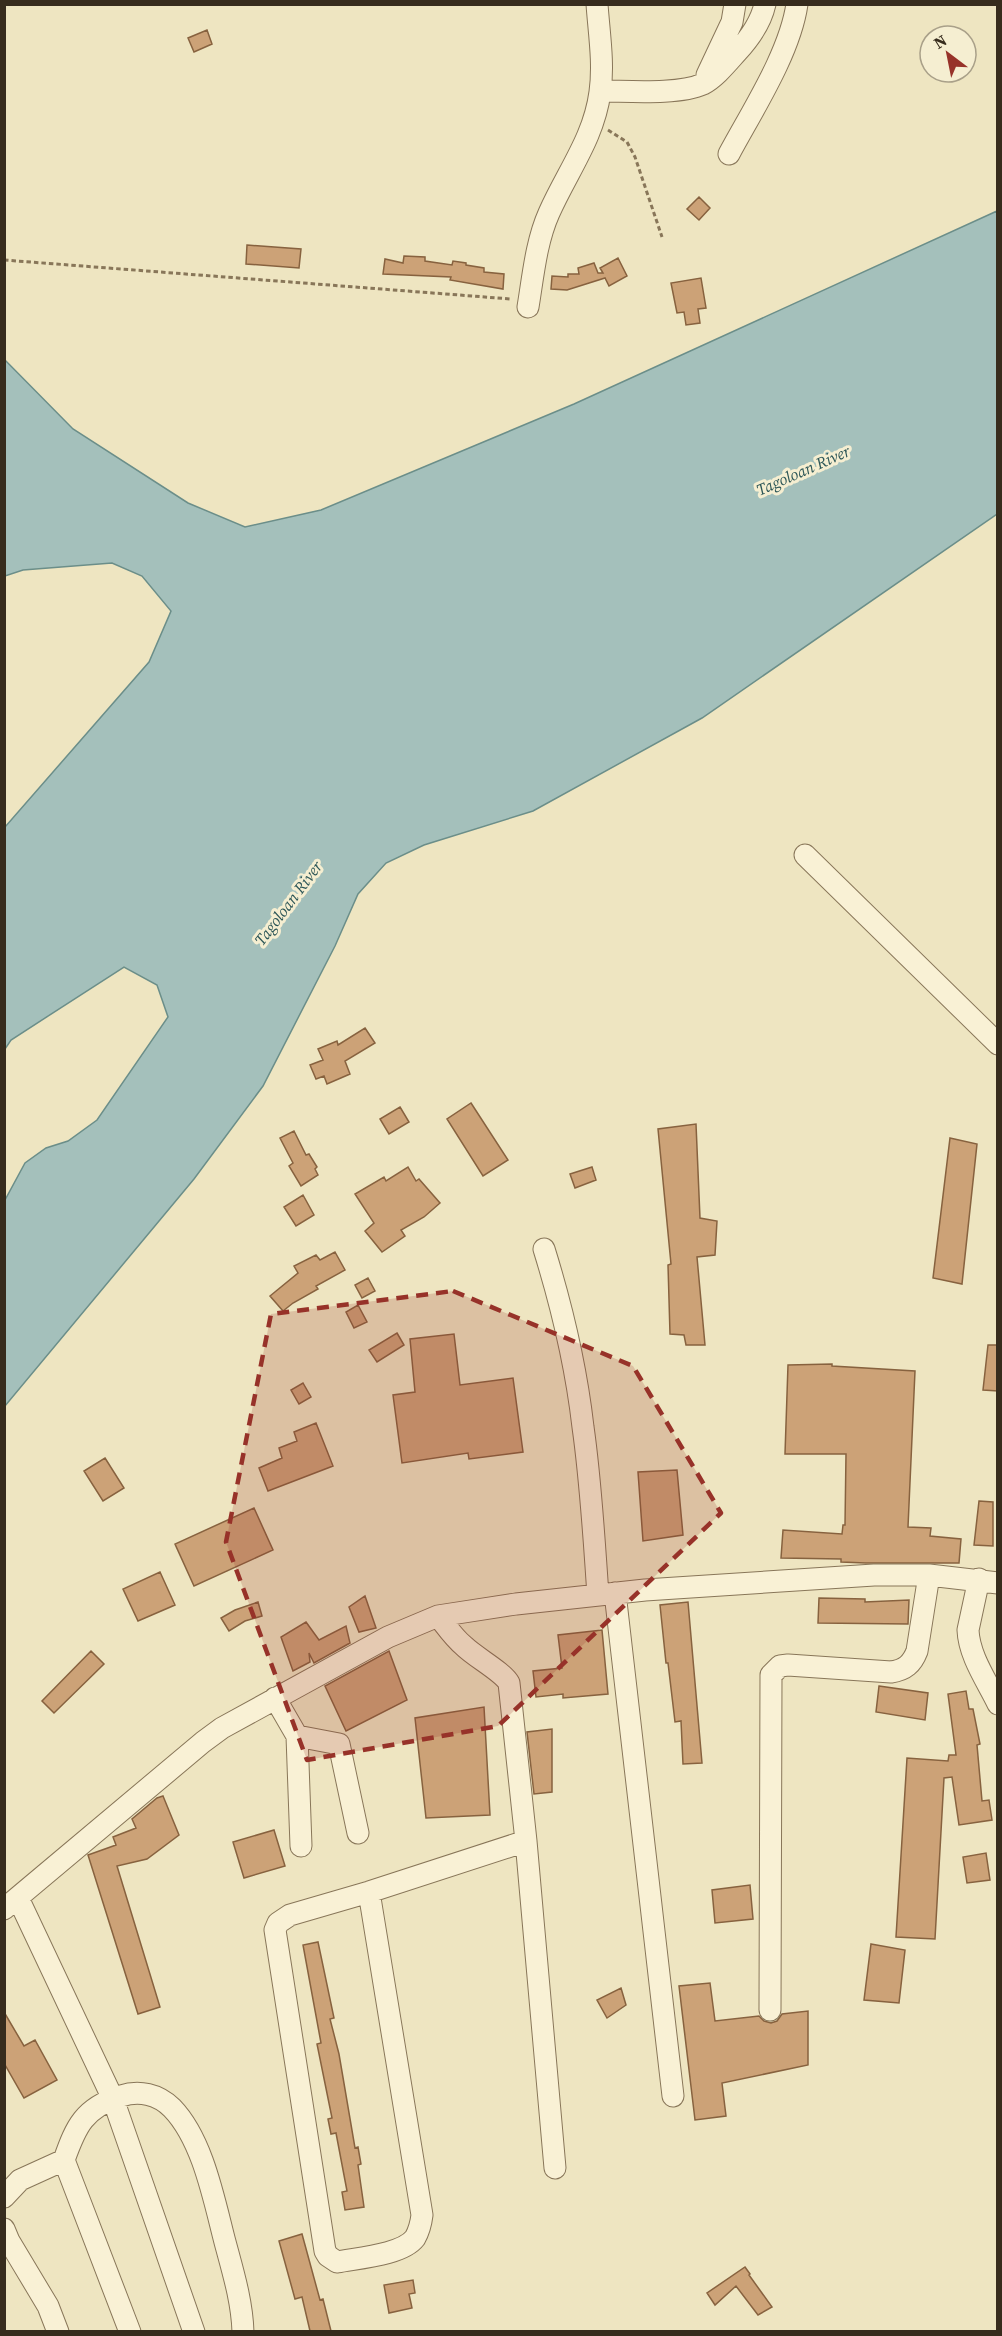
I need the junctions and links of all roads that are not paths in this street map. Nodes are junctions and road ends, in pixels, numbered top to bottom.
1 (597, 4) edge
2 (735, 4) edge
3 (765, 4) edge
4 (797, 4) edge
5 (703, 84) junction
6 (600, 91) junction
7 (729, 154) dead end
8 (529, 304) road end
9 (805, 855) dead end
10 (998, 1044) edge
11 (544, 1249) dead end
12 (929, 1575) junction
13 (988, 1581) edge
14 (607, 1594) junction
15 (438, 1616) junction
16 (275, 1698) junction
17 (998, 1704) edge
18 (297, 1736) junction
19 (358, 1833) dead end
20 (526, 1841) junction
21 (301, 1846) dead end
22 (369, 1892) junction
23 (11, 1903) edge
24 (770, 2010) dead end
25 (673, 2096) dead end
26 (112, 2099) junction
27 (64, 2160) junction
28 (555, 2168) dead end
29 (4, 2197) edge
30 (4, 2229) edge
31 (58, 2331) edge
32 (130, 2331) edge
33 (194, 2331) edge
34 (243, 2331) edge

1 - 6 street
2 - 5 street
3 - 5 street
4 - 7 street
5 - 6 street
6 - 8 street
9 - 10 street
11 - 14 street
12 - 13 street
12 - 14 street
12 - 24 street
13 - 17 street
14 - 15 street
14 - 25 street
15 - 16 street
15 - 20 street
16 - 18 street
16 - 23 street
18 - 19 street
18 - 21 street
20 - 22 street
20 - 28 street
22 - 22 street
23 - 26 street
26 - 27 street
26 - 33 street
26 - 34 street
27 - 29 street
27 - 32 street
30 - 31 street

